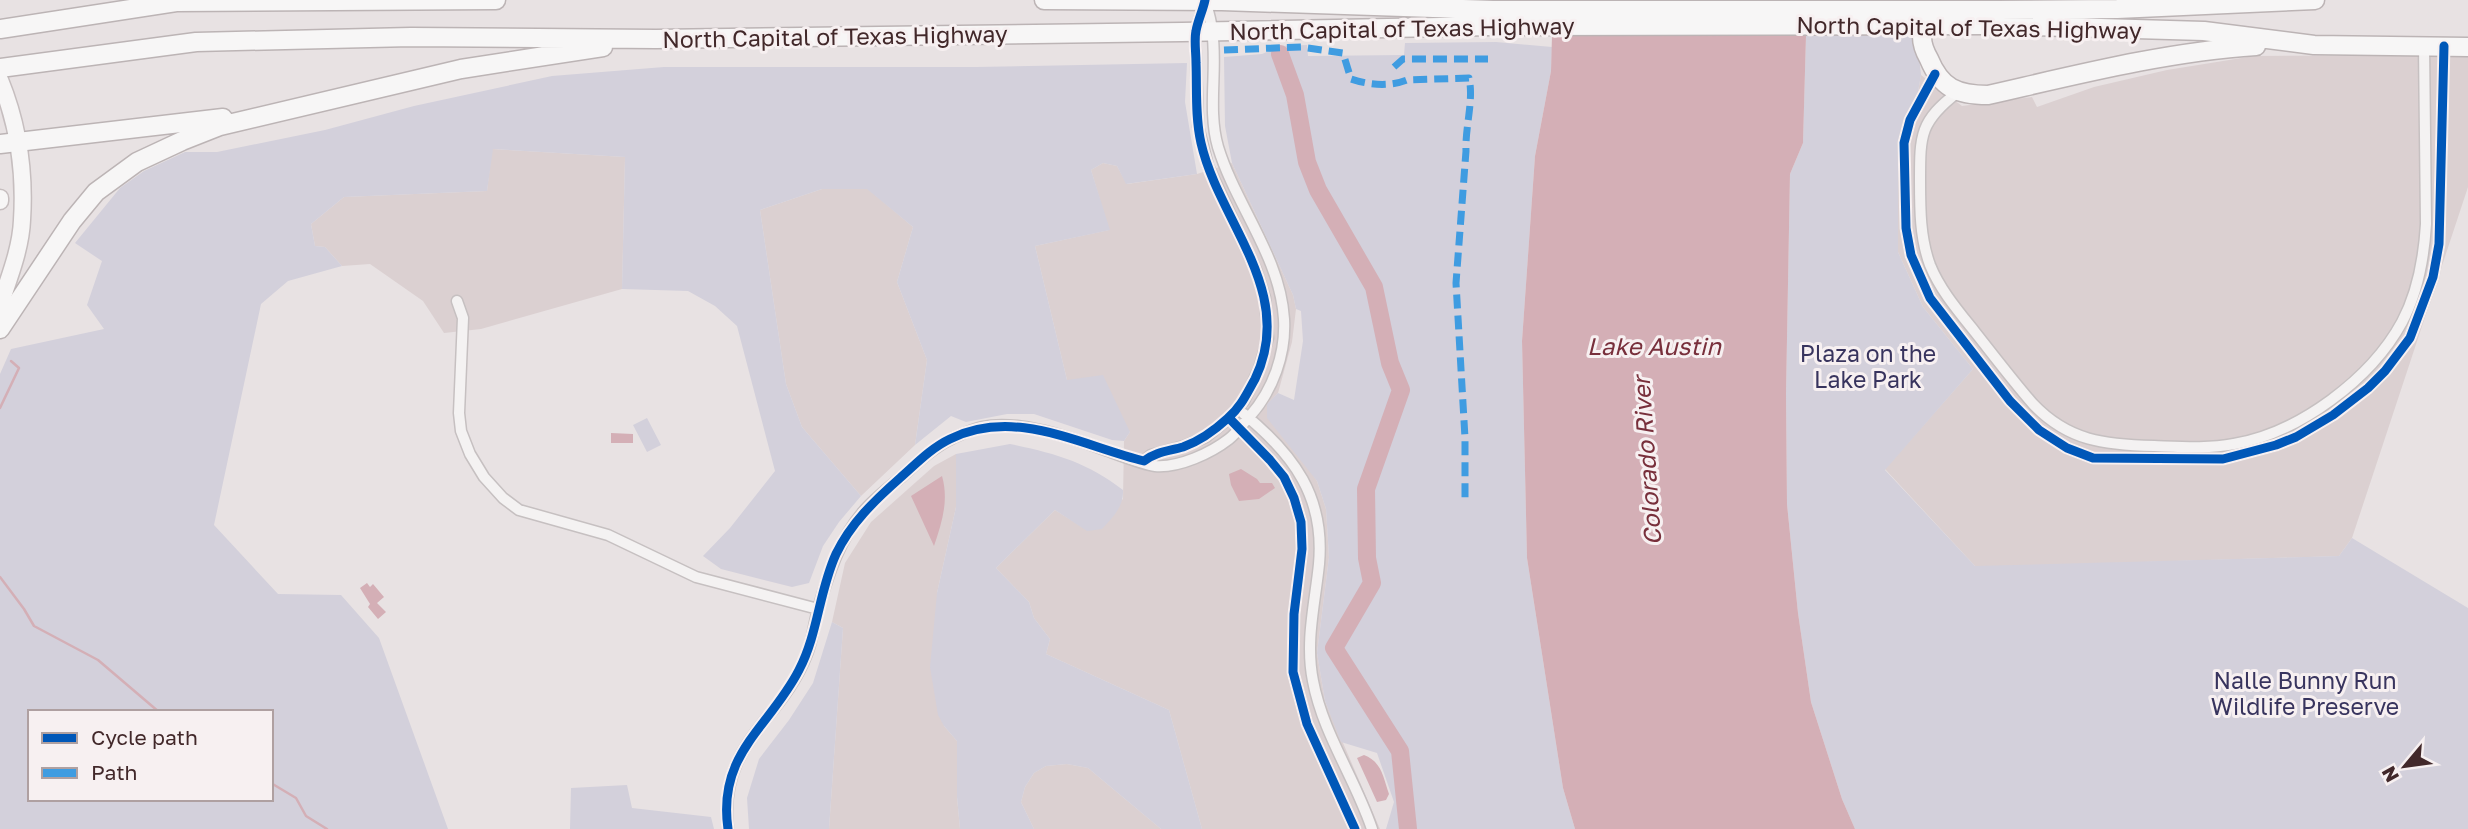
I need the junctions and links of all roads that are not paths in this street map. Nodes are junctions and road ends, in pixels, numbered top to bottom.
1 (496, 0) edge
2 (1044, 0) edge
3 (1205, 0) edge
4 (2315, 0) edge
5 (1493, 18) junction
6 (1998, 18) junction
7 (0, 29) edge
8 (1204, 32) junction
9 (1922, 37) dead end
10 (656, 39) junction
11 (2294, 43) junction
12 (2424, 46) junction
13 (2444, 46) junction
14 (2468, 47) edge
15 (0, 68) edge
16 (1935, 74) junction
17 (0, 80) edge
18 (1958, 92) junction
19 (289, 110) junction
20 (18, 142) junction
21 (0, 144) edge
22 (2426, 224) junction
23 (2441, 225) junction
24 (1271, 264) junction
25 (1256, 271) junction
26 (457, 301) dead end
27 (0, 305) edge
28 (0, 329) edge
29 (2358, 378) junction
30 (2368, 388) junction
31 (2021, 391) junction
32 (2010, 401) junction
33 (1238, 408) junction
34 (1249, 417) junction
35 (1229, 418) junction
36 (1240, 429) junction
37 (2186, 447) junction
38 (2184, 459) junction
39 (1144, 461) junction
40 (818, 609) junction
41 (728, 829) edge
42 (1355, 829) edge
43 (1372, 829) edge

1 - 7 highway
2 - 3 highway, North Capital of Texas Highway
3 - 5 highway, North Capital of Texas Highway
3 - 8 street
3 - 8 street
4 - 6 highway, North Capital of Texas Highway
5 - 6 highway, North Capital of Texas Highway, bridge
5 - 8 highway, North Capital of Texas Highway
6 - 11 highway, North Capital of Texas Highway
8 - 10 highway, North Capital of Texas Highway
8 - 24 street
8 - 25 street
9 - 16 highway
10 - 15 highway, North Capital of Texas Highway
10 - 19 highway
11 - 12 highway, North Capital of Texas Highway
11 - 18 highway
12 - 13 highway, North Capital of Texas Highway
12 - 22 street
13 - 14 highway, North Capital of Texas Highway
13 - 23 street
16 - 18 highway
16 - 32 street
17 - 20 main road
18 - 31 street
19 - 20 highway
19 - 28 highway
20 - 21 highway
20 - 27 main road
22 - 23 street
22 - 29 street
23 - 30 street
24 - 25 street
24 - 34 street
25 - 33 street
26 - 40 street
29 - 30 street
29 - 37 street
30 - 38 street
31 - 32 street
31 - 37 street
32 - 38 street
33 - 34 street
33 - 35 street
34 - 36 street
34 - 43 street
35 - 36 street
35 - 39 street
36 - 39 street
36 - 42 street
37 - 38 street
39 - 40 street
40 - 41 street

